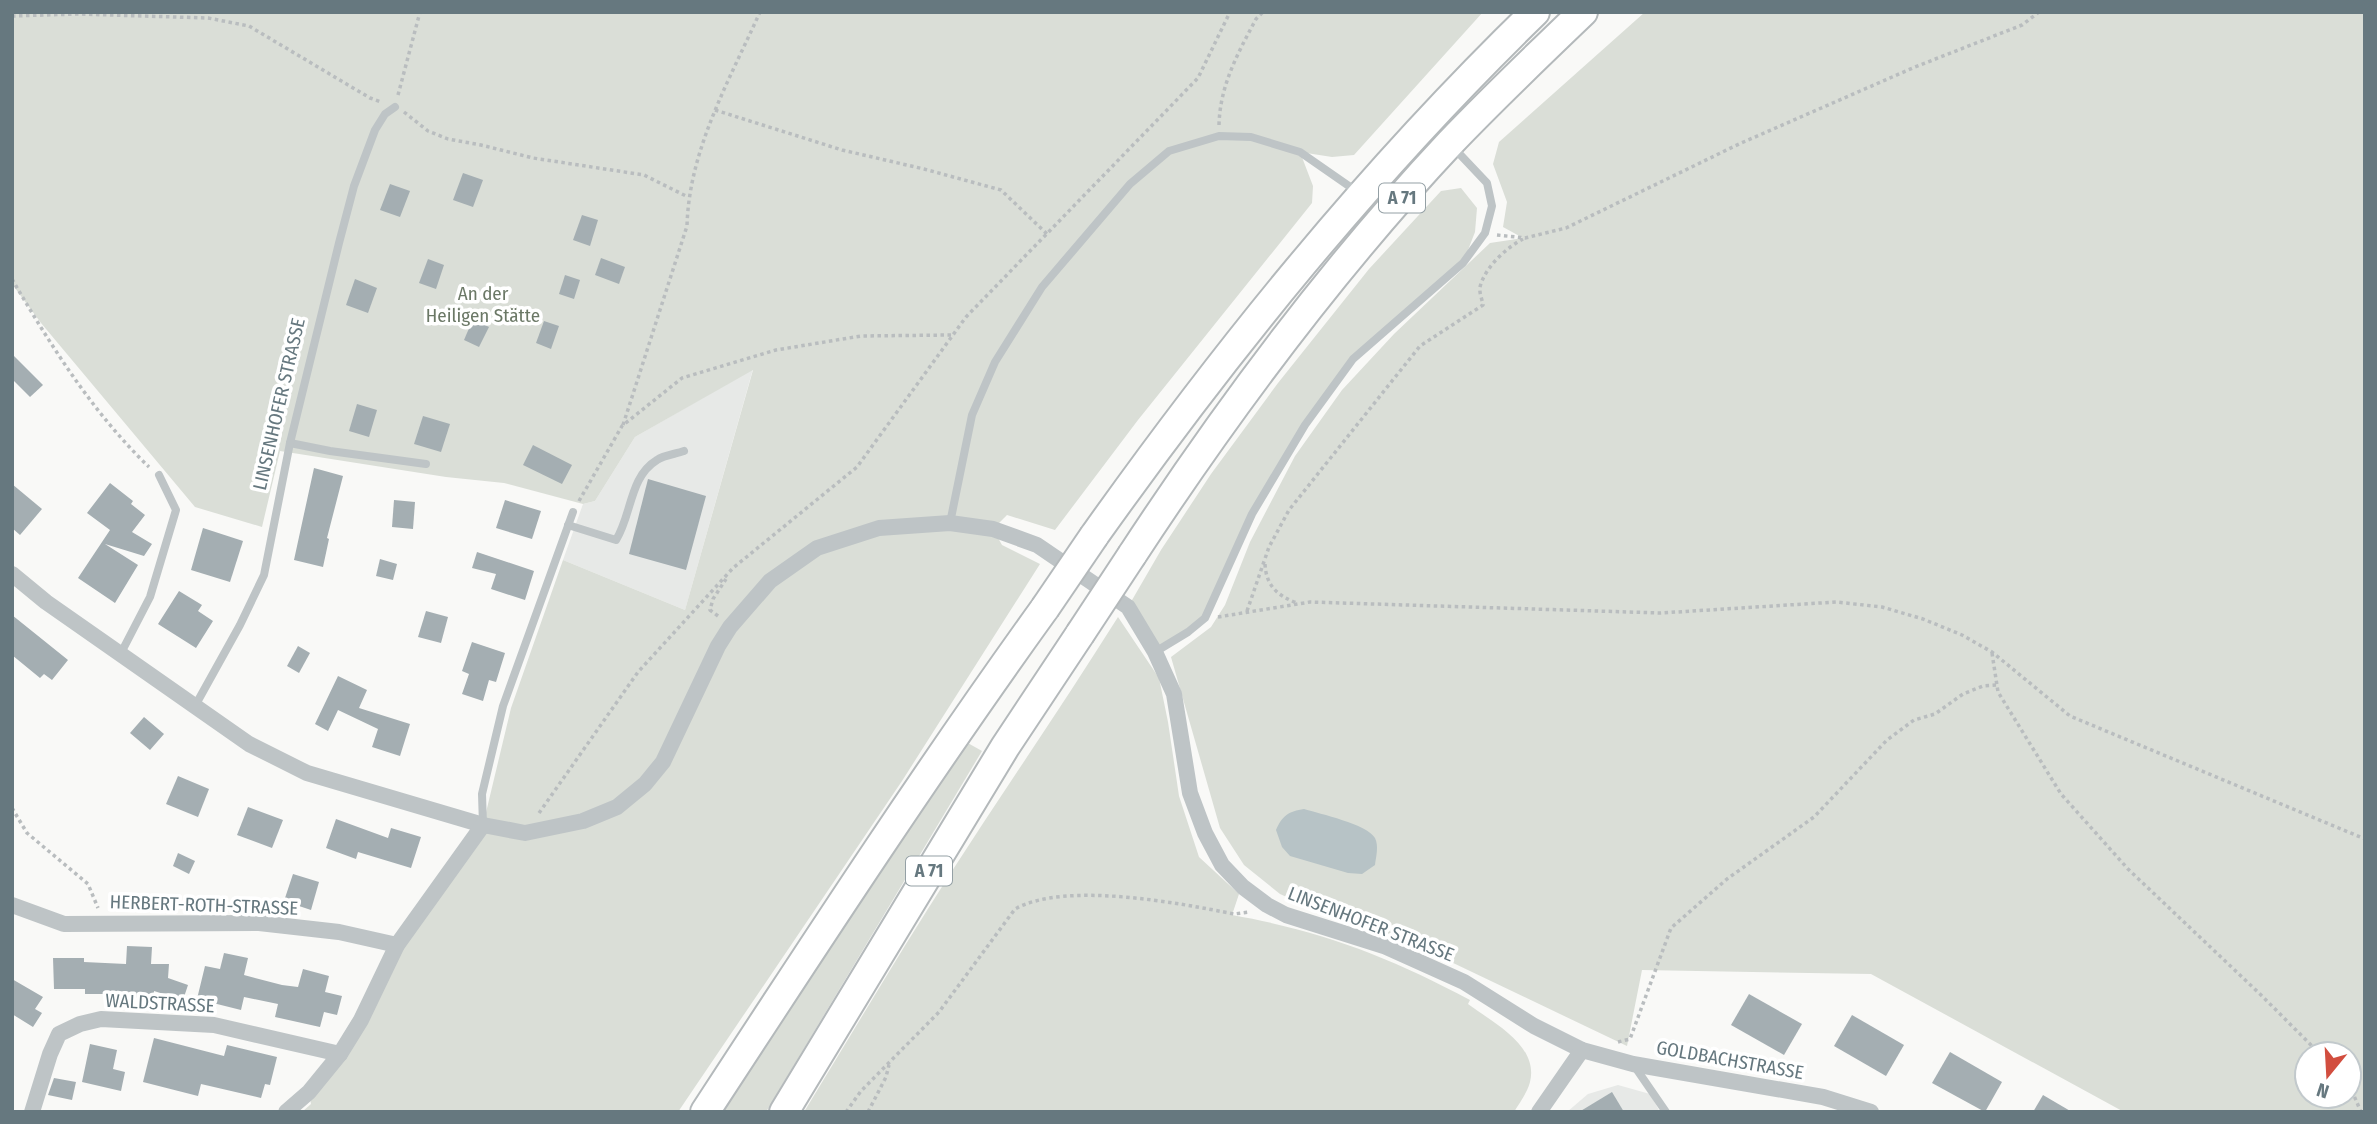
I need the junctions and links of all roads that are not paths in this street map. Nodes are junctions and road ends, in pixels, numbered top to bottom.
1 (1535, 12) edge
2 (1583, 12) edge
3 (395, 107) road end
4 (1450, 144) junction
5 (1361, 194) junction
6 (289, 443) junction
7 (684, 451) dead end
8 (426, 464) dead end
9 (159, 475) road end
10 (573, 512) road end
11 (950, 523) junction
12 (568, 525) junction
13 (12, 574) edge
14 (1155, 652) junction
15 (121, 653) junction
16 (195, 706) junction
17 (483, 825) junction
18 (12, 905) edge
19 (397, 945) junction
20 (1582, 1051) junction
21 (340, 1054) junction
22 (1633, 1065) junction
23 (32, 1112) edge
24 (286, 1112) edge
25 (705, 1112) edge
26 (784, 1112) edge
27 (1539, 1112) edge
28 (1666, 1112) edge
29 (1871, 1112) edge

1 - 5 highway, A 71
2 - 4 highway, A 71
3 - 6 lane, LINSENHOFER STRASSE
4 - 14 lane
4 - 26 highway, A 71, bridge
5 - 11 lane
5 - 25 highway, A 71, bridge
6 - 8 lane
6 - 16 lane, LINSENHOFER STRASSE
7 - 12 lane
9 - 15 lane
10 - 12 lane
11 - 14 street, LINSENHOFER STRASSE
11 - 17 street, LINSENHOFER STRASSE
12 - 17 lane
13 - 15 street, LINSENHOFER STRASSE
14 - 20 street, LINSENHOFER STRASSE
15 - 16 street, LINSENHOFER STRASSE
16 - 17 street, LINSENHOFER STRASSE
17 - 19 street
18 - 19 street, HERBERT-ROTH-STRASSE
19 - 21 street
20 - 22 street, GOLDBACHSTRASSE
20 - 27 street
21 - 23 street, WALDSTRASSE
21 - 24 street
22 - 28 lane
22 - 29 street, GOLDBACHSTRASSE

